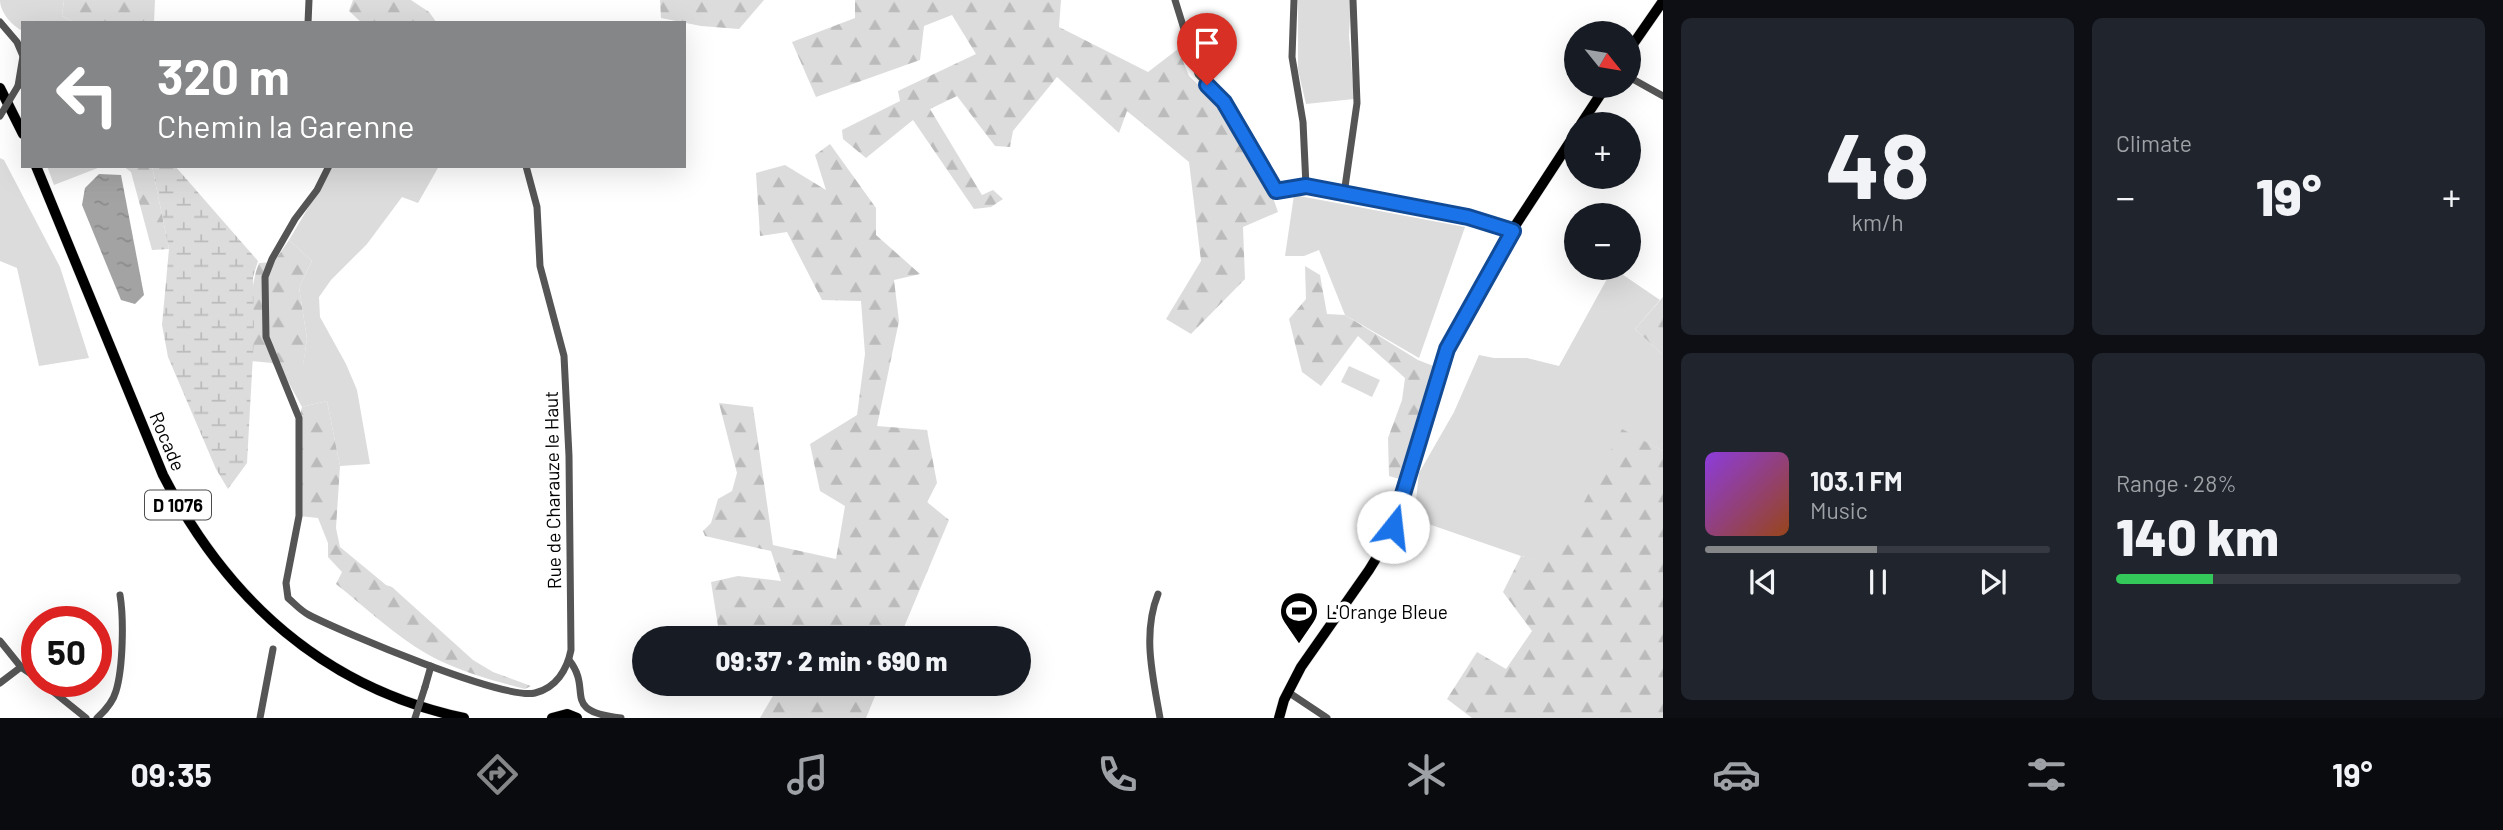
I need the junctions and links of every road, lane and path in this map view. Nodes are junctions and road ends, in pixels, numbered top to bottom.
1 (309, 0) edge
2 (1175, 0) edge
3 (1294, 0) edge
4 (1353, 0) edge
5 (1663, 1) edge
6 (308, 21) edge
7 (0, 22) edge
8 (1642, 31) edge
9 (21, 51) edge
10 (21, 68) edge
11 (1642, 84) edge
12 (0, 88) edge
13 (1663, 96) edge
14 (0, 116) edge
15 (21, 130) edge
16 (1564, 151) edge
17 (37, 168) edge
18 (328, 168) edge
19 (527, 168) edge
20 (1306, 186) junction
21 (1342, 193) junction
22 (1514, 229) junction
23 (1158, 594) dead end
24 (120, 596) dead end
25 (0, 641) edge
26 (273, 649) dead end
27 (569, 660) junction
28 (431, 666) junction
29 (21, 667) joint
30 (0, 683) edge
31 (1287, 692) junction
32 (61, 697) edge
33 (86, 718) edge
34 (97, 718) edge
35 (260, 718) edge
36 (415, 718) edge
37 (464, 718) edge
38 (552, 718) edge
39 (577, 718) edge
40 (621, 718) edge
41 (1160, 718) edge
42 (1279, 718) edge
43 (1327, 718) edge

1 - 6 street
2 - 20 street
3 - 20 street
4 - 21 street
5 - 8 main road
7 - 9 street
10 - 14 street, bridge
11 - 13 street
12 - 15 main road
16 - 22 main road
17 - 37 main road, Rocade / D 1076
18 - 28 street
19 - 27 street, Rue de Charauze le Haut
20 - 21 street
21 - 22 street
22 - 31 main road
23 - 41 street
24 - 34 street
25 - 29 street
26 - 35 street
27 - 28 street
27 - 40 street
28 - 36 street, bridge
29 - 30 street
31 - 42 main road
31 - 43 street
32 - 33 street
38 - 39 main road

